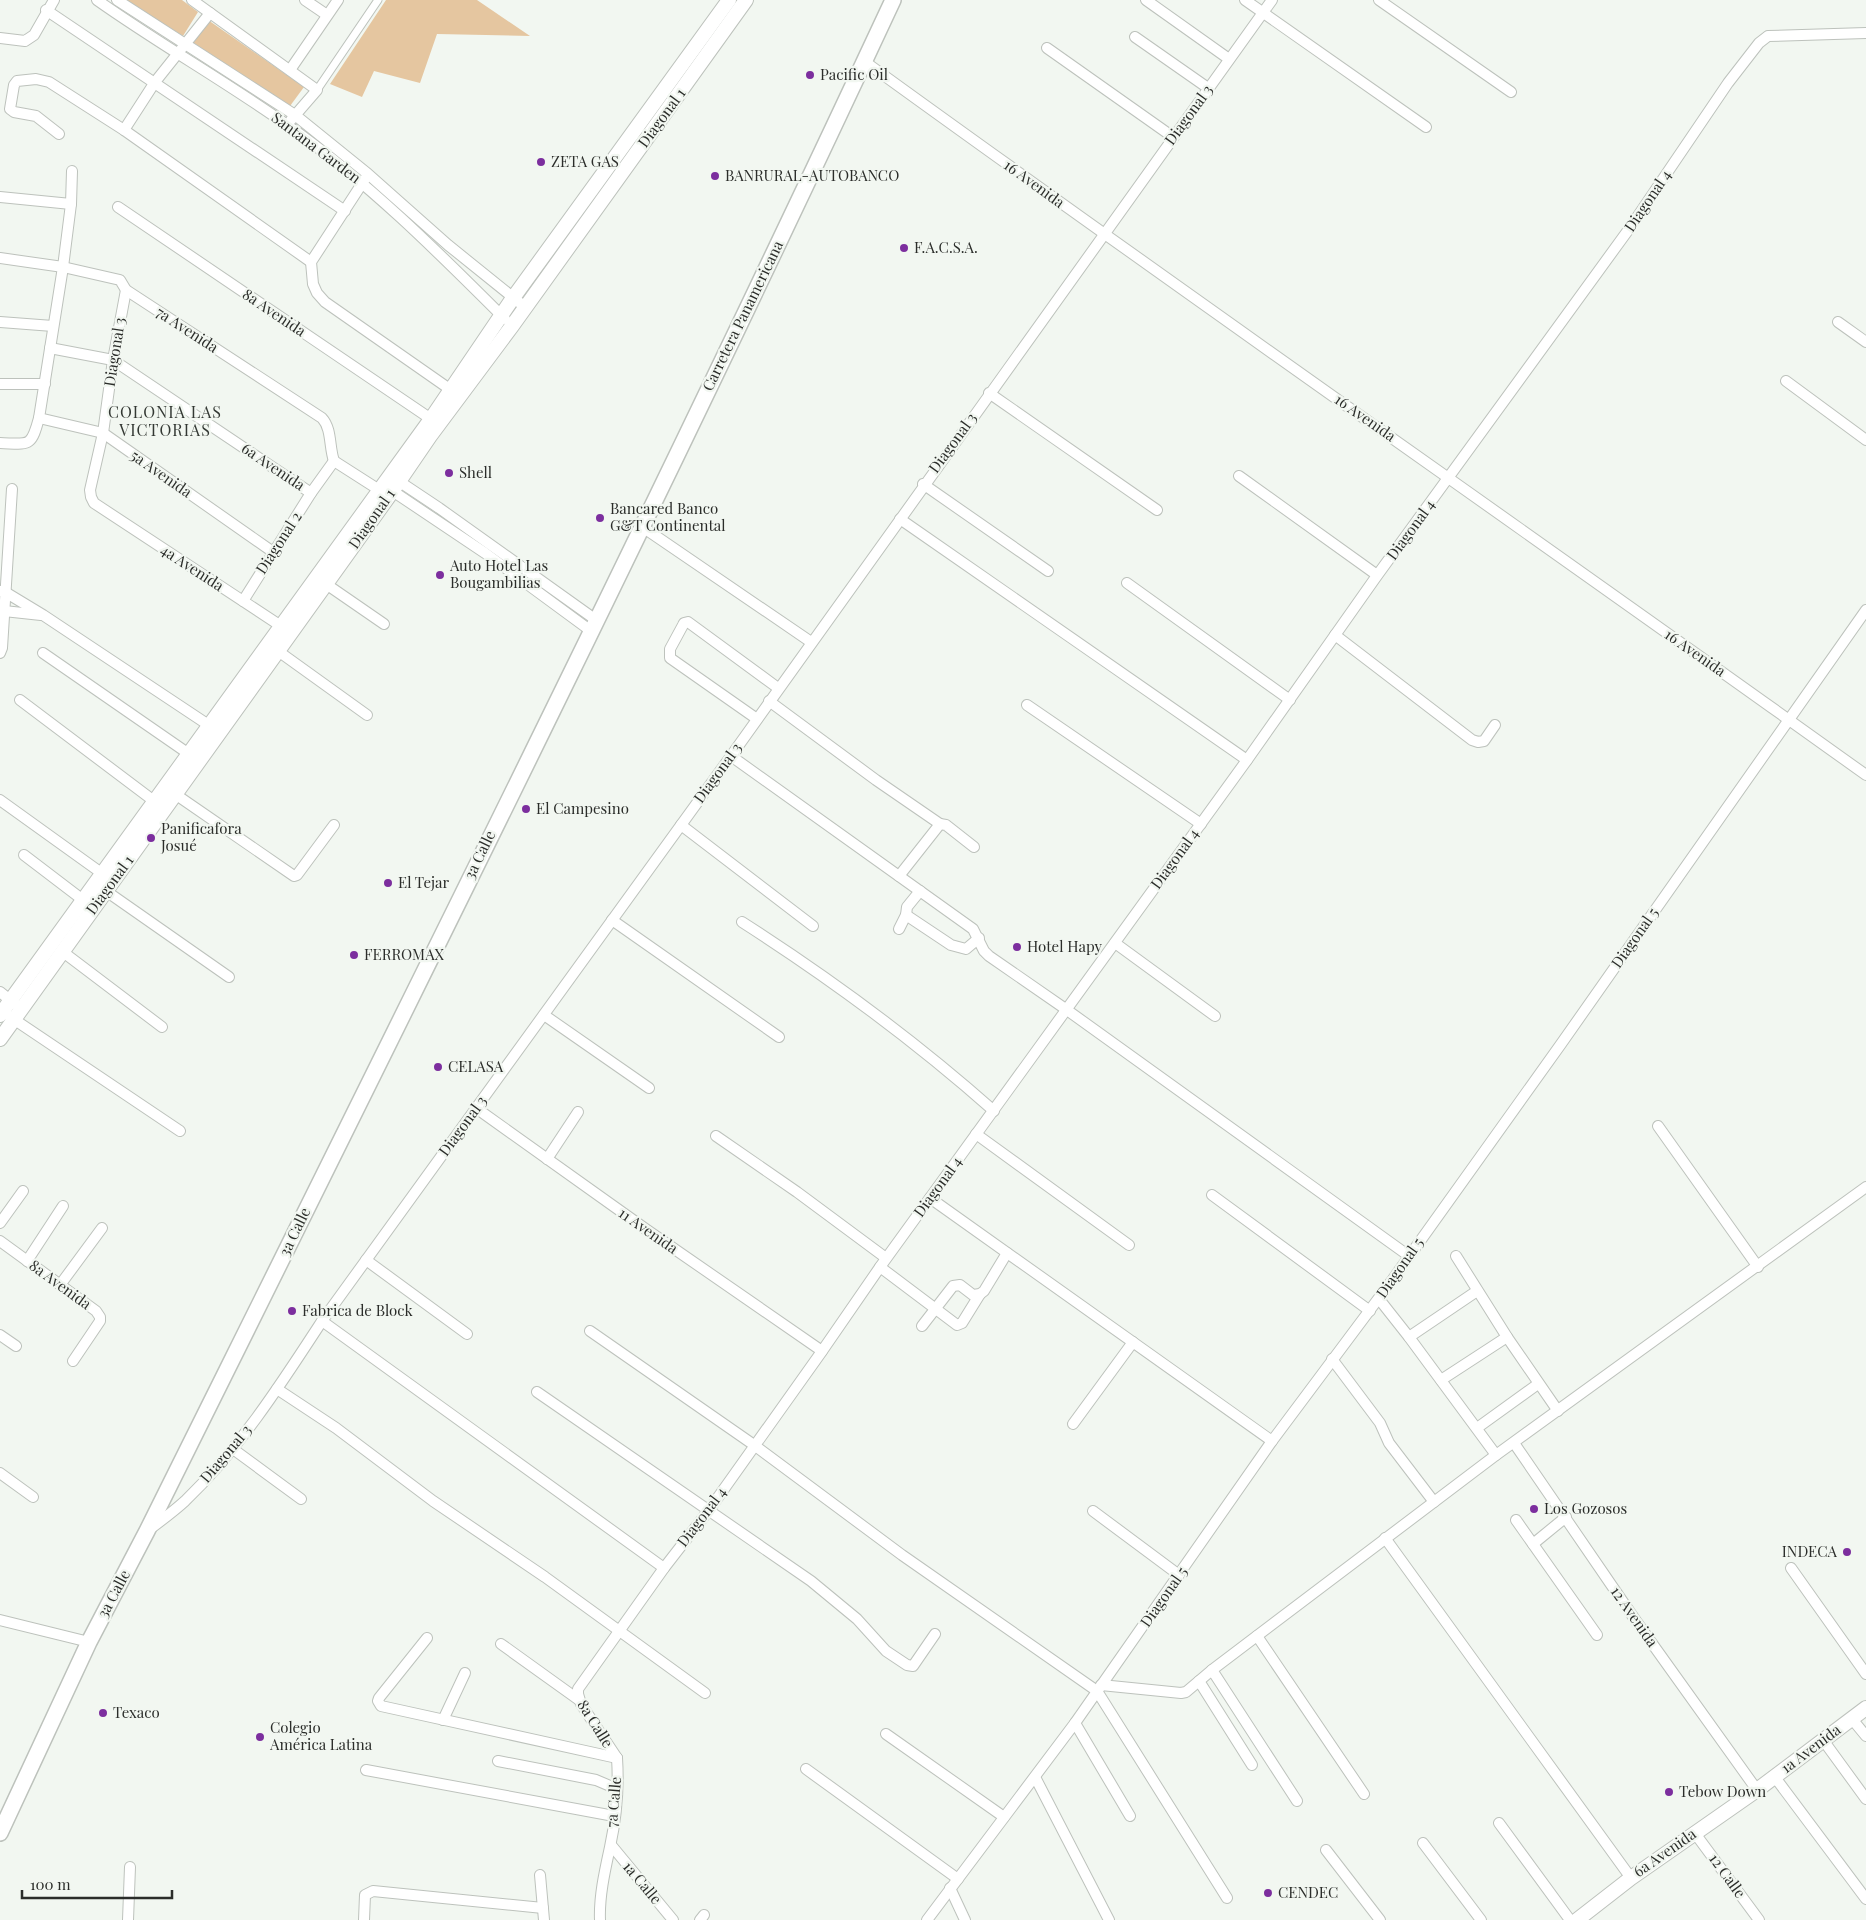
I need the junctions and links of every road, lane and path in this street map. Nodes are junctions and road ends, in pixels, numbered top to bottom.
1 (54, 0) edge
2 (117, 0) edge
3 (192, 0) edge
4 (305, 0) edge
5 (338, 0) edge
6 (378, 0) edge
7 (729, 0) edge
8 (746, 0) edge
9 (893, 0) edge
10 (1146, 0) edge
11 (1245, 0) edge
12 (1272, 0) edge
13 (1379, 0) edge
14 (104, 2) edge
15 (46, 10) junction
16 (1263, 12) junction
17 (210, 13) junction
18 (327, 16) junction
19 (1866, 33) edge
20 (1135, 37) dead end
21 (0, 38) edge
22 (185, 44) junction
23 (1047, 48) dead end
24 (177, 52) junction
25 (1229, 58) junction
26 (864, 61) junction
27 (290, 70) junction
28 (155, 82) junction
29 (1208, 88) junction
30 (317, 90) junction
31 (1511, 92) dead end
32 (295, 115) junction
33 (288, 125) junction
34 (1426, 127) dead end
35 (124, 130) junction
36 (59, 134) dead end
37 (1173, 137) junction
38 (72, 171) dead end
39 (368, 174) junction
40 (363, 184) junction
41 (0, 197) edge
42 (71, 204) junction
43 (118, 207) dead end
44 (345, 211) junction
45 (1103, 234) junction
46 (0, 258) edge
47 (311, 262) junction
48 (474, 266) junction
49 (63, 267) junction
50 (464, 278) junction
51 (126, 290) junction
52 (513, 298) junction
53 (525, 307) junction
54 (501, 315) junction
55 (0, 322) edge
56 (1838, 322) dead end
57 (53, 326) junction
58 (512, 326) junction
59 (1866, 342) edge
60 (50, 348) junction
61 (113, 360) junction
62 (1786, 381) dead end
63 (0, 384) edge
64 (45, 384) junction
65 (451, 390) junction
66 (989, 393) junction
67 (39, 418) junction
68 (430, 419) junction
69 (103, 433) junction
70 (1866, 440) edge
71 (0, 442) edge
72 (334, 461) junction
73 (1239, 476) dead end
74 (1449, 478) junction
75 (924, 484) junction
76 (389, 486) junction
77 (12, 489) dead end
78 (311, 493) junction
79 (94, 503) joint
80 (1157, 510) dead end
81 (900, 519) junction
82 (642, 526) junction
83 (273, 552) junction
84 (1048, 571) dead end
85 (1377, 575) junction
86 (1127, 583) dead end
87 (326, 584) junction
88 (2, 591) edge
89 (243, 601) junction
90 (1866, 610) edge
91 (4, 611) junction
92 (44, 615) junction
93 (384, 624) dead end
94 (593, 626) junction
95 (286, 629) junction
96 (1335, 635) junction
97 (811, 642) junction
98 (1, 650) edge
99 (278, 651) junction
100 (43, 653) dead end
101 (778, 688) junction
102 (20, 700) dead end
103 (1290, 700) junction
104 (769, 702) junction
105 (1028, 705) dead end
106 (367, 715) dead end
107 (757, 719) junction
108 (1790, 720) junction
109 (1495, 724) dead end
110 (214, 729) junction
111 (189, 754) junction
112 (731, 756) junction
113 (1247, 760) junction
114 (1866, 775) edge
115 (175, 794) junction
116 (0, 800) edge
117 (154, 801) junction
118 (681, 824) junction
119 (940, 824) junction
120 (1201, 824) junction
121 (334, 825) dead end
122 (974, 847) dead end
123 (24, 855) dead end
124 (899, 876) junction
125 (107, 882) junction
126 (920, 891) junction
127 (83, 900) junction
128 (906, 915) junction
129 (612, 920) junction
130 (742, 922) dead end
131 (813, 926) dead end
132 (899, 929) dead end
133 (979, 938) junction
134 (1116, 943) junction
135 (63, 952) junction
136 (229, 977) dead end
137 (8, 1008) edge
138 (1067, 1010) junction
139 (544, 1015) junction
140 (1215, 1016) dead end
141 (162, 1027) dead end
142 (779, 1037) dead end
143 (0, 1039) edge
144 (649, 1088) dead end
145 (476, 1108) junction
146 (994, 1110) junction
147 (578, 1112) dead end
148 (1658, 1126) dead end
149 (180, 1131) dead end
150 (976, 1134) junction
151 (716, 1136) dead end
152 (546, 1159) junction
153 (1866, 1188) edge
154 (23, 1191) dead end
155 (1212, 1195) dead end
156 (930, 1198) junction
157 (63, 1206) dead end
158 (0, 1223) edge
159 (102, 1228) dead end
160 (0, 1241) edge
161 (1129, 1245) dead end
162 (1007, 1253) junction
163 (1409, 1256) junction
164 (1456, 1256) dead end
165 (886, 1258) junction
166 (366, 1260) junction
167 (27, 1261) junction
168 (880, 1267) junction
169 (1758, 1267) junction
170 (60, 1285) junction
171 (1477, 1291) junction
172 (980, 1294) junction
173 (1379, 1298) junction
174 (936, 1309) junction
175 (1370, 1311) junction
176 (322, 1321) junction
177 (922, 1326) dead end
178 (590, 1332) dead end
179 (467, 1334) dead end
180 (0, 1335) edge
181 (1410, 1337) junction
182 (1507, 1337) junction
183 (1133, 1342) junction
184 (16, 1346) dead end
185 (822, 1351) junction
186 (1332, 1359) junction
187 (73, 1361) dead end
188 (1441, 1380) junction
189 (1538, 1384) junction
190 (277, 1389) junction
191 (538, 1392) dead end
192 (1558, 1412) junction
193 (1073, 1424) dead end
194 (1476, 1428) junction
195 (1272, 1441) junction
196 (1514, 1443) junction
197 (754, 1446) junction
198 (232, 1449) junction
199 (1496, 1455) junction
200 (0, 1473) edge
201 (33, 1496) dead end
202 (301, 1499) dead end
203 (1434, 1502) junction
204 (709, 1510) junction
205 (1093, 1511) dead end
206 (1566, 1517) junction
207 (1516, 1520) dead end
208 (147, 1532) junction
209 (1385, 1538) junction
210 (1533, 1544) junction
211 (664, 1568) junction
212 (1791, 1568) dead end
213 (1179, 1574) junction
214 (0, 1620) edge
215 (620, 1631) junction
216 (935, 1634) dead end
217 (1597, 1635) dead end
218 (1257, 1636) junction
219 (427, 1638) dead end
220 (89, 1642) junction
221 (501, 1644) dead end
222 (1212, 1670) junction
223 (465, 1673) dead end
224 (1866, 1674) edge
225 (1199, 1681) junction
226 (1099, 1688) junction
227 (578, 1689) joint
228 (705, 1693) dead end
229 (579, 1700) junction
230 (1866, 1708) edge
231 (1852, 1719) junction
232 (443, 1720) junction
233 (1075, 1723) junction
234 (886, 1734) dead end
235 (1866, 1736) edge
236 (1823, 1740) junction
237 (617, 1758) junction
238 (498, 1761) dead end
239 (1252, 1765) dead end
240 (806, 1769) dead end
241 (366, 1770) dead end
242 (1774, 1776) junction
243 (1035, 1777) junction
244 (617, 1789) junction
245 (1757, 1790) junction
246 (1364, 1794) dead end
247 (1866, 1799) edge
248 (1297, 1801) dead end
249 (614, 1816) junction
250 (1130, 1816) dead end
251 (1004, 1817) junction
252 (1499, 1823) dead end
253 (1694, 1832) junction
254 (0, 1833) edge
255 (1423, 1843) dead end
256 (610, 1845) junction
257 (1326, 1850) dead end
258 (130, 1867) dead end
259 (540, 1875) dead end
260 (1630, 1878) junction
261 (958, 1879) junction
262 (950, 1888) junction
263 (1227, 1898) dead end
264 (1866, 1899) edge
265 (543, 1908) junction
266 (1577, 1919) edge
267 (128, 1920) edge
268 (364, 1920) edge
269 (544, 1920) edge
270 (600, 1920) edge
271 (673, 1920) edge
272 (927, 1920) edge
273 (965, 1920) edge
274 (1109, 1920) edge
275 (1380, 1920) edge
276 (1481, 1920) edge
277 (1759, 1920) edge

1 - 15 street
2 - 22 street, Santana Garden
3 - 17 street
4 - 18 street
5 - 18 street
6 - 30 street
7 - 52 main road, Diagonal 1
8 - 53 main road, Diagonal 1
9 - 26 main road, Carretera Panamericana
10 - 25 street
11 - 16 street
12 - 16 street, Diagonal 3
13 - 31 street
14 - 24 street, Santana Garden
15 - 21 street
15 - 28 street
16 - 25 street, Diagonal 3
16 - 34 street
17 - 22 street
17 - 27 street
18 - 27 street
19 - 74 street, Diagonal 4
20 - 29 street
22 - 24 street
22 - 32 street, Santana Garden
23 - 37 street
24 - 28 street
24 - 33 street, Santana Garden
25 - 29 street, Diagonal 3
26 - 45 street, 16 Avenida
26 - 82 main road, Carretera Panamericana
27 - 30 street
28 - 35 street
28 - 44 street
29 - 37 street, Diagonal 3
30 - 32 street
32 - 33 street
32 - 39 street, Santana Garden
33 - 40 street, Santana Garden
35 - 36 street
35 - 47 street
37 - 45 street, Diagonal 3
38 - 42 street
39 - 40 street
39 - 48 street, Santana Garden
40 - 44 street
40 - 50 street, Santana Garden
41 - 42 street
42 - 49 street
43 - 68 street, 8a Avenida
44 - 47 street
45 - 66 street, Diagonal 3
45 - 74 street, 16 Avenida
46 - 49 street, 7a Avenida
47 - 65 street
48 - 50 street
48 - 52 street, Santana Garden
49 - 51 street, 7a Avenida
49 - 57 street
50 - 54 street, Santana Garden
51 - 61 street, Diagonal 3
51 - 72 street, 7a Avenida
52 - 53 street, Santana Garden
52 - 54 main road, Diagonal 1
53 - 58 main road, Diagonal 1
54 - 58 street, Santana Garden
54 - 65 main road, Diagonal 1
55 - 57 street
56 - 59 street
57 - 60 street
58 - 76 main road, Diagonal 1
60 - 61 street, 6a Avenida
60 - 64 street
61 - 69 street, Diagonal 3
61 - 78 street, 6a Avenida
62 - 70 street
63 - 64 street
64 - 67 street
65 - 68 main road, Diagonal 1
66 - 75 street, Diagonal 3
66 - 80 street
67 - 69 street, 5a Avenida
67 - 71 street
68 - 76 main road, Diagonal 1
69 - 79 street, Diagonal 3
69 - 83 street, 5a Avenida
72 - 76 street
72 - 78 street, Diagonal 2
73 - 85 street
74 - 85 street, Diagonal 4
74 - 108 street, 16 Avenida
75 - 81 street, Diagonal 3
75 - 84 street
76 - 87 main road, Diagonal 1
76 - 94 street
76 - 95 main road, Diagonal 1
77 - 88 street
78 - 83 street, Diagonal 2
79 - 89 street, 4a Avenida
81 - 97 street, Diagonal 3
81 - 113 street
82 - 94 main road, Carretera Panamericana
82 - 97 street
83 - 89 street, Diagonal 2
85 - 96 street, Diagonal 4
86 - 103 street
87 - 93 street
87 - 95 main road, Diagonal 1
88 - 91 street
88 - 92 street
89 - 95 street, 4a Avenida
90 - 108 street, Diagonal 5
91 - 92 street
91 - 98 street
92 - 110 street
94 - 208 main road, 3a Calle
95 - 99 main road, Diagonal 1
95 - 110 main road, Diagonal 1
96 - 103 street, Diagonal 4
96 - 109 street
97 - 101 street, Diagonal 3
99 - 106 street
99 - 110 main road, Diagonal 1
100 - 111 street
101 - 104 street, Diagonal 3
101 - 107 street
102 - 117 street
103 - 113 street, Diagonal 4
104 - 107 street, Diagonal 3
104 - 119 street
105 - 120 street
107 - 112 street, Diagonal 3
108 - 114 street, 16 Avenida
108 - 163 street, Diagonal 5
110 - 111 main road, Diagonal 1
110 - 115 main road, Diagonal 1
111 - 117 main road, Diagonal 1
112 - 118 street, Diagonal 3
112 - 124 street
113 - 120 street, Diagonal 4
115 - 121 street
115 - 125 main road, Diagonal 1
116 - 125 street
117 - 125 main road, Diagonal 1
118 - 129 street, Diagonal 3
118 - 131 street
119 - 122 street
119 - 124 street
120 - 134 street, Diagonal 4
123 - 127 street
124 - 126 street
125 - 127 main road, Diagonal 1
125 - 135 main road, Diagonal 1
125 - 136 street
126 - 128 street
126 - 133 street
127 - 137 main road, Diagonal 1
128 - 132 street
128 - 133 street
129 - 139 street, Diagonal 3
129 - 142 street
130 - 146 street
133 - 138 street
134 - 138 street, Diagonal 4
134 - 140 street
135 - 137 main road, Diagonal 1
135 - 141 street
137 - 143 main road, Diagonal 1
137 - 149 street
138 - 146 street, Diagonal 4
138 - 163 street
139 - 144 street
139 - 145 street, Diagonal 3
145 - 152 street, 11 Avenida
145 - 166 street, Diagonal 3
146 - 150 street, Diagonal 4
147 - 152 street
148 - 169 street
150 - 156 street, Diagonal 4
150 - 161 street
151 - 165 street
152 - 185 street, 11 Avenida
153 - 169 street
154 - 158 street
155 - 175 street
156 - 162 street
156 - 165 street, Diagonal 4
157 - 167 street
159 - 170 street
160 - 167 street, 8a Avenida
162 - 172 street
162 - 183 street
163 - 173 street, Diagonal 5
164 - 171 street
165 - 168 street, Diagonal 4
166 - 176 street, Diagonal 3
166 - 179 street
167 - 170 street, 8a Avenida
168 - 174 street
168 - 185 street, Diagonal 4
169 - 192 street
170 - 187 street, 8a Avenida
171 - 181 street
171 - 182 street
172 - 174 street
172 - 174 street
173 - 175 street, Diagonal 5
173 - 181 street
174 - 177 street
175 - 186 street, Diagonal 5
176 - 190 street, Diagonal 3
176 - 211 street
178 - 197 street
180 - 184 street
181 - 188 street
182 - 188 street
182 - 189 street
183 - 193 street
183 - 195 street
185 - 197 street, Diagonal 4
186 - 195 street, Diagonal 5
186 - 203 street
188 - 194 street
189 - 192 street
189 - 194 street
190 - 198 street, Diagonal 3
190 - 215 street
191 - 204 street
192 - 196 street
194 - 199 street
195 - 213 street, Diagonal 5
196 - 199 street
196 - 206 street, 12 Avenida
197 - 204 street, Diagonal 4
197 - 226 street
198 - 202 street
198 - 208 street, Diagonal 3
199 - 203 street
200 - 201 street
203 - 209 street
204 - 211 street, Diagonal 4
204 - 216 street
205 - 213 street
206 - 210 street
206 - 245 street, 12 Avenida
207 - 210 street
208 - 220 main road, 3a Calle
209 - 218 street
209 - 260 street
210 - 217 street
211 - 215 street, Diagonal 4
212 - 224 street
213 - 226 street, Diagonal 5
214 - 220 street
215 - 227 street, Diagonal 4
215 - 228 street
218 - 222 street
218 - 246 street
219 - 232 street
220 - 254 main road, 3a Calle
221 - 229 street
222 - 225 street
222 - 248 street
223 - 232 street
225 - 226 street
225 - 239 street
226 - 233 street, Diagonal 5
226 - 263 street
227 - 229 street, 8a Calle
229 - 237 street, 8a Calle
230 - 231 main road, 1a Avenida
231 - 235 street
231 - 236 main road, 1a Avenida
232 - 237 street
233 - 243 street, Diagonal 5
233 - 250 street
234 - 251 street
236 - 242 main road, 1a Avenida
236 - 247 street
237 - 244 street, 7a Calle
238 - 244 street
240 - 261 street
241 - 249 street
242 - 245 main road, 1a Avenida
242 - 264 street
243 - 251 street, Diagonal 5
243 - 274 street
244 - 249 street, 7a Calle
245 - 253 main road, 6a Avenida
249 - 256 street, 7a Calle
251 - 261 street, Diagonal 5
252 - 266 street
253 - 260 main road, 6a Avenida
253 - 277 street, 12 Calle
255 - 276 street
256 - 270 street, 7a Calle
256 - 271 street, 1a Calle
257 - 275 street
258 - 267 street
259 - 265 street
260 - 266 main road, 6a Avenida
261 - 262 street, Diagonal 5
262 - 272 street, Diagonal 5
262 - 273 street
265 - 268 street
265 - 269 street

